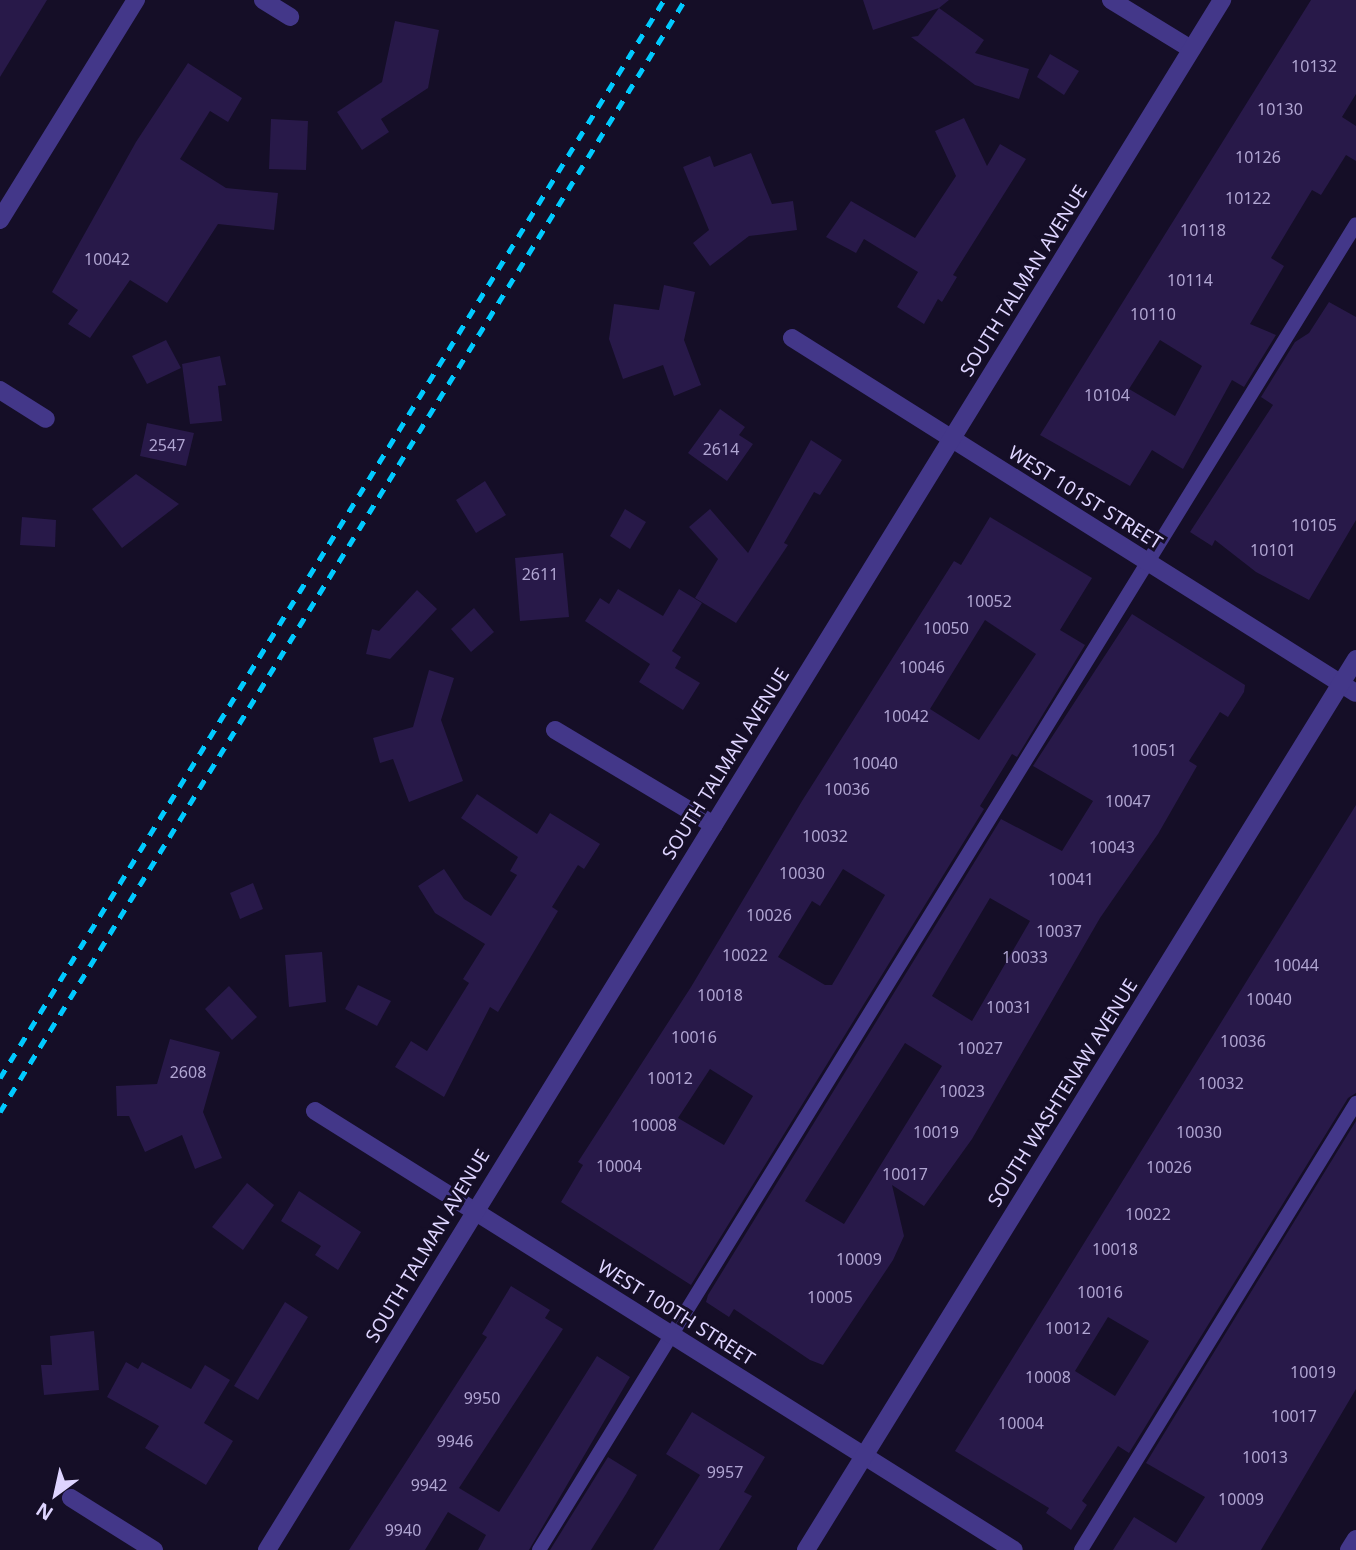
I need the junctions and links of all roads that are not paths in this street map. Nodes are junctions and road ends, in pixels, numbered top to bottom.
1 (136, 0) edge
2 (263, 0) edge
3 (1111, 0) edge
4 (1222, 0) edge
5 (290, 17) dead end
6 (1191, 49) junction
7 (0, 220) edge
8 (1356, 224) edge
9 (792, 338) dead end
10 (0, 390) edge
11 (47, 419) dead end
12 (952, 439) junction
13 (1148, 562) junction
14 (1356, 659) edge
15 (1349, 688) edge
16 (555, 730) dead end
17 (714, 825) junction
18 (1356, 1103) edge
19 (315, 1111) dead end
20 (473, 1210) junction
21 (672, 1336) junction
22 (864, 1457) junction
23 (71, 1498) dead end
24 (1356, 1539) edge
25 (154, 1550) edge
26 (267, 1550) edge
27 (539, 1550) edge
28 (806, 1550) edge
29 (1014, 1550) edge
30 (1081, 1550) edge
31 (1349, 1550) edge

1 - 7 street
2 - 5 street
3 - 6 street
4 - 6 street, SOUTH TALMAN AVENUE
6 - 12 street, SOUTH TALMAN AVENUE
8 - 13 lane
9 - 12 street, WEST 101ST STREET
10 - 11 street
12 - 13 street, WEST 101ST STREET
12 - 17 street, SOUTH TALMAN AVENUE
13 - 15 street, WEST 101ST STREET
13 - 21 lane
14 - 15 street, SOUTH WASHTENAW AVENUE
15 - 22 street, SOUTH WASHTENAW AVENUE
16 - 17 street
17 - 20 street, SOUTH TALMAN AVENUE
18 - 30 lane
19 - 20 street, WEST 100TH STREET
20 - 21 street, WEST 100TH STREET
20 - 26 street, SOUTH TALMAN AVENUE
21 - 22 street, WEST 100TH STREET
21 - 27 lane
22 - 28 street, SOUTH WASHTENAW AVENUE
22 - 29 street, WEST 100TH STREET
23 - 25 street
24 - 31 street

